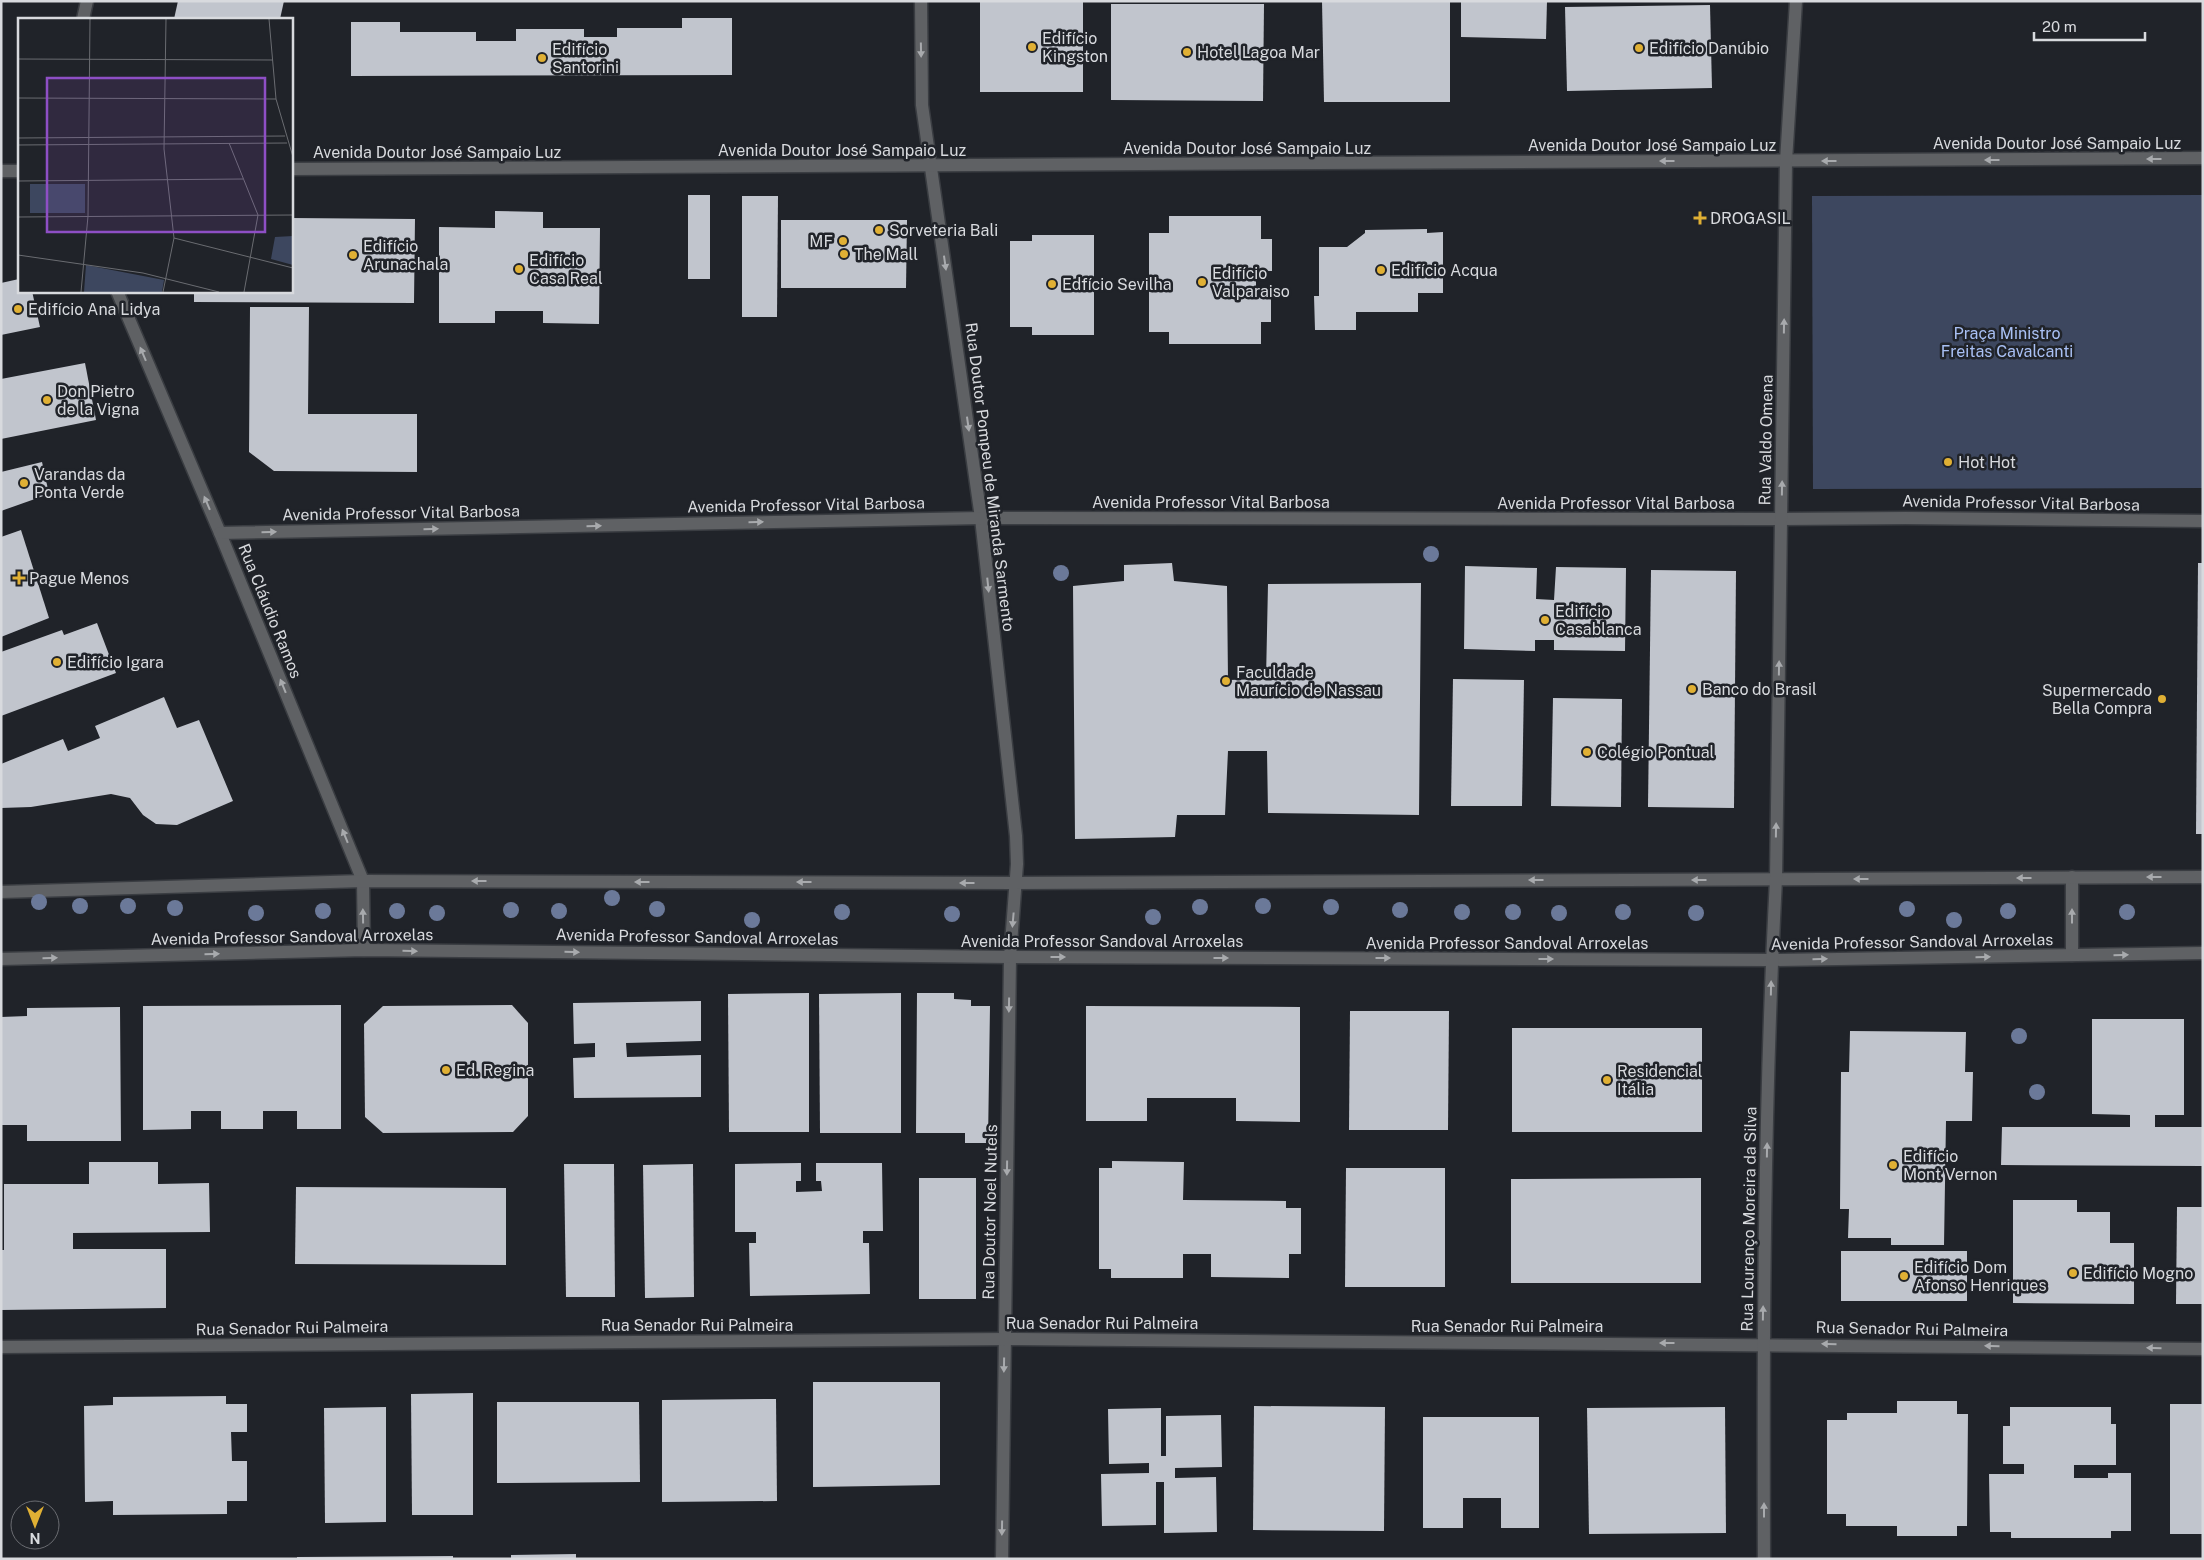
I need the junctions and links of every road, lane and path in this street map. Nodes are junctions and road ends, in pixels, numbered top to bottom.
1 (86, 1) edge
2 (920, 1) edge
3 (1796, 1) edge
4 (83, 18) edge
5 (2203, 158) edge
6 (1786, 161) junction
7 (932, 166) junction
8 (292, 169) edge
9 (18, 171) edge
10 (1, 172) edge
11 (117, 292) edge
12 (981, 518) junction
13 (1782, 519) junction
14 (2203, 521) edge
15 (220, 533) junction
16 (2072, 877) junction
17 (2203, 877) edge
18 (1776, 879) junction
19 (363, 881) junction
20 (1016, 883) junction
21 (1, 892) edge
22 (364, 950) junction
23 (2203, 953) edge
24 (2072, 955) junction
25 (1010, 957) junction
26 (1, 959) edge
27 (1771, 960) junction
28 (1005, 1339) junction
29 (1763, 1344) junction
30 (1, 1347) edge
31 (2203, 1348) edge
32 (1002, 1559) edge
33 (1764, 1559) edge

1 - 4 street
2 -> 7 street, Rua Doutor Pompeu de Miranda Sarmento
3 - 6 street, Rua Valdo Omena
5 -> 6 street, Avenida Doutor José Sampaio Luz
6 -> 7 street, Avenida Doutor José Sampaio Luz
13 -> 6 street, Rua Valdo Omena
7 - 8 street, Avenida Doutor José Sampaio Luz
7 -> 12 street, Rua Doutor Pompeu de Miranda Sarmento
9 - 10 street
15 -> 11 street, Rua Cláudio Ramos
12 - 13 street, Avenida Professor Vital Barbosa
15 -> 12 street, Avenida Professor Vital Barbosa
12 -> 20 street, Rua Doutor Pompeu de Miranda Sarmento
13 - 14 street, Avenida Professor Vital Barbosa
18 -> 13 street, Rua Valdo Omena
19 -> 15 street, Rua Cláudio Ramos
17 -> 16 street
16 -> 18 street
24 -> 16 street
18 -> 20 street
18 - 27 street, Rua Lourenço Moreira da Silva
20 -> 19 street
19 - 21 street
22 -> 19 street, Rua Cláudio Ramos
20 -> 25 street, Rua Doutor Pompeu de Miranda Sarmento
22 -> 25 street, Avenida Professor Sandoval Arroxelas
26 -> 22 street, Avenida Professor Sandoval Arroxelas
24 -> 23 street, Avenida Professor Sandoval Arroxelas
27 -> 24 street, Avenida Professor Sandoval Arroxelas
25 -> 27 street, Avenida Professor Sandoval Arroxelas
25 -> 28 street, Rua Doutor Noel Nutels
29 -> 27 street, Rua Lourenço Moreira da Silva
29 -> 28 street, Rua Senador Rui Palmeira
28 - 30 street, Rua Senador Rui Palmeira
28 -> 32 street, Rua Doutor Noel Nutels
31 -> 29 street, Rua Senador Rui Palmeira
33 -> 29 street, Rua Lourenço Moreira da Silva

